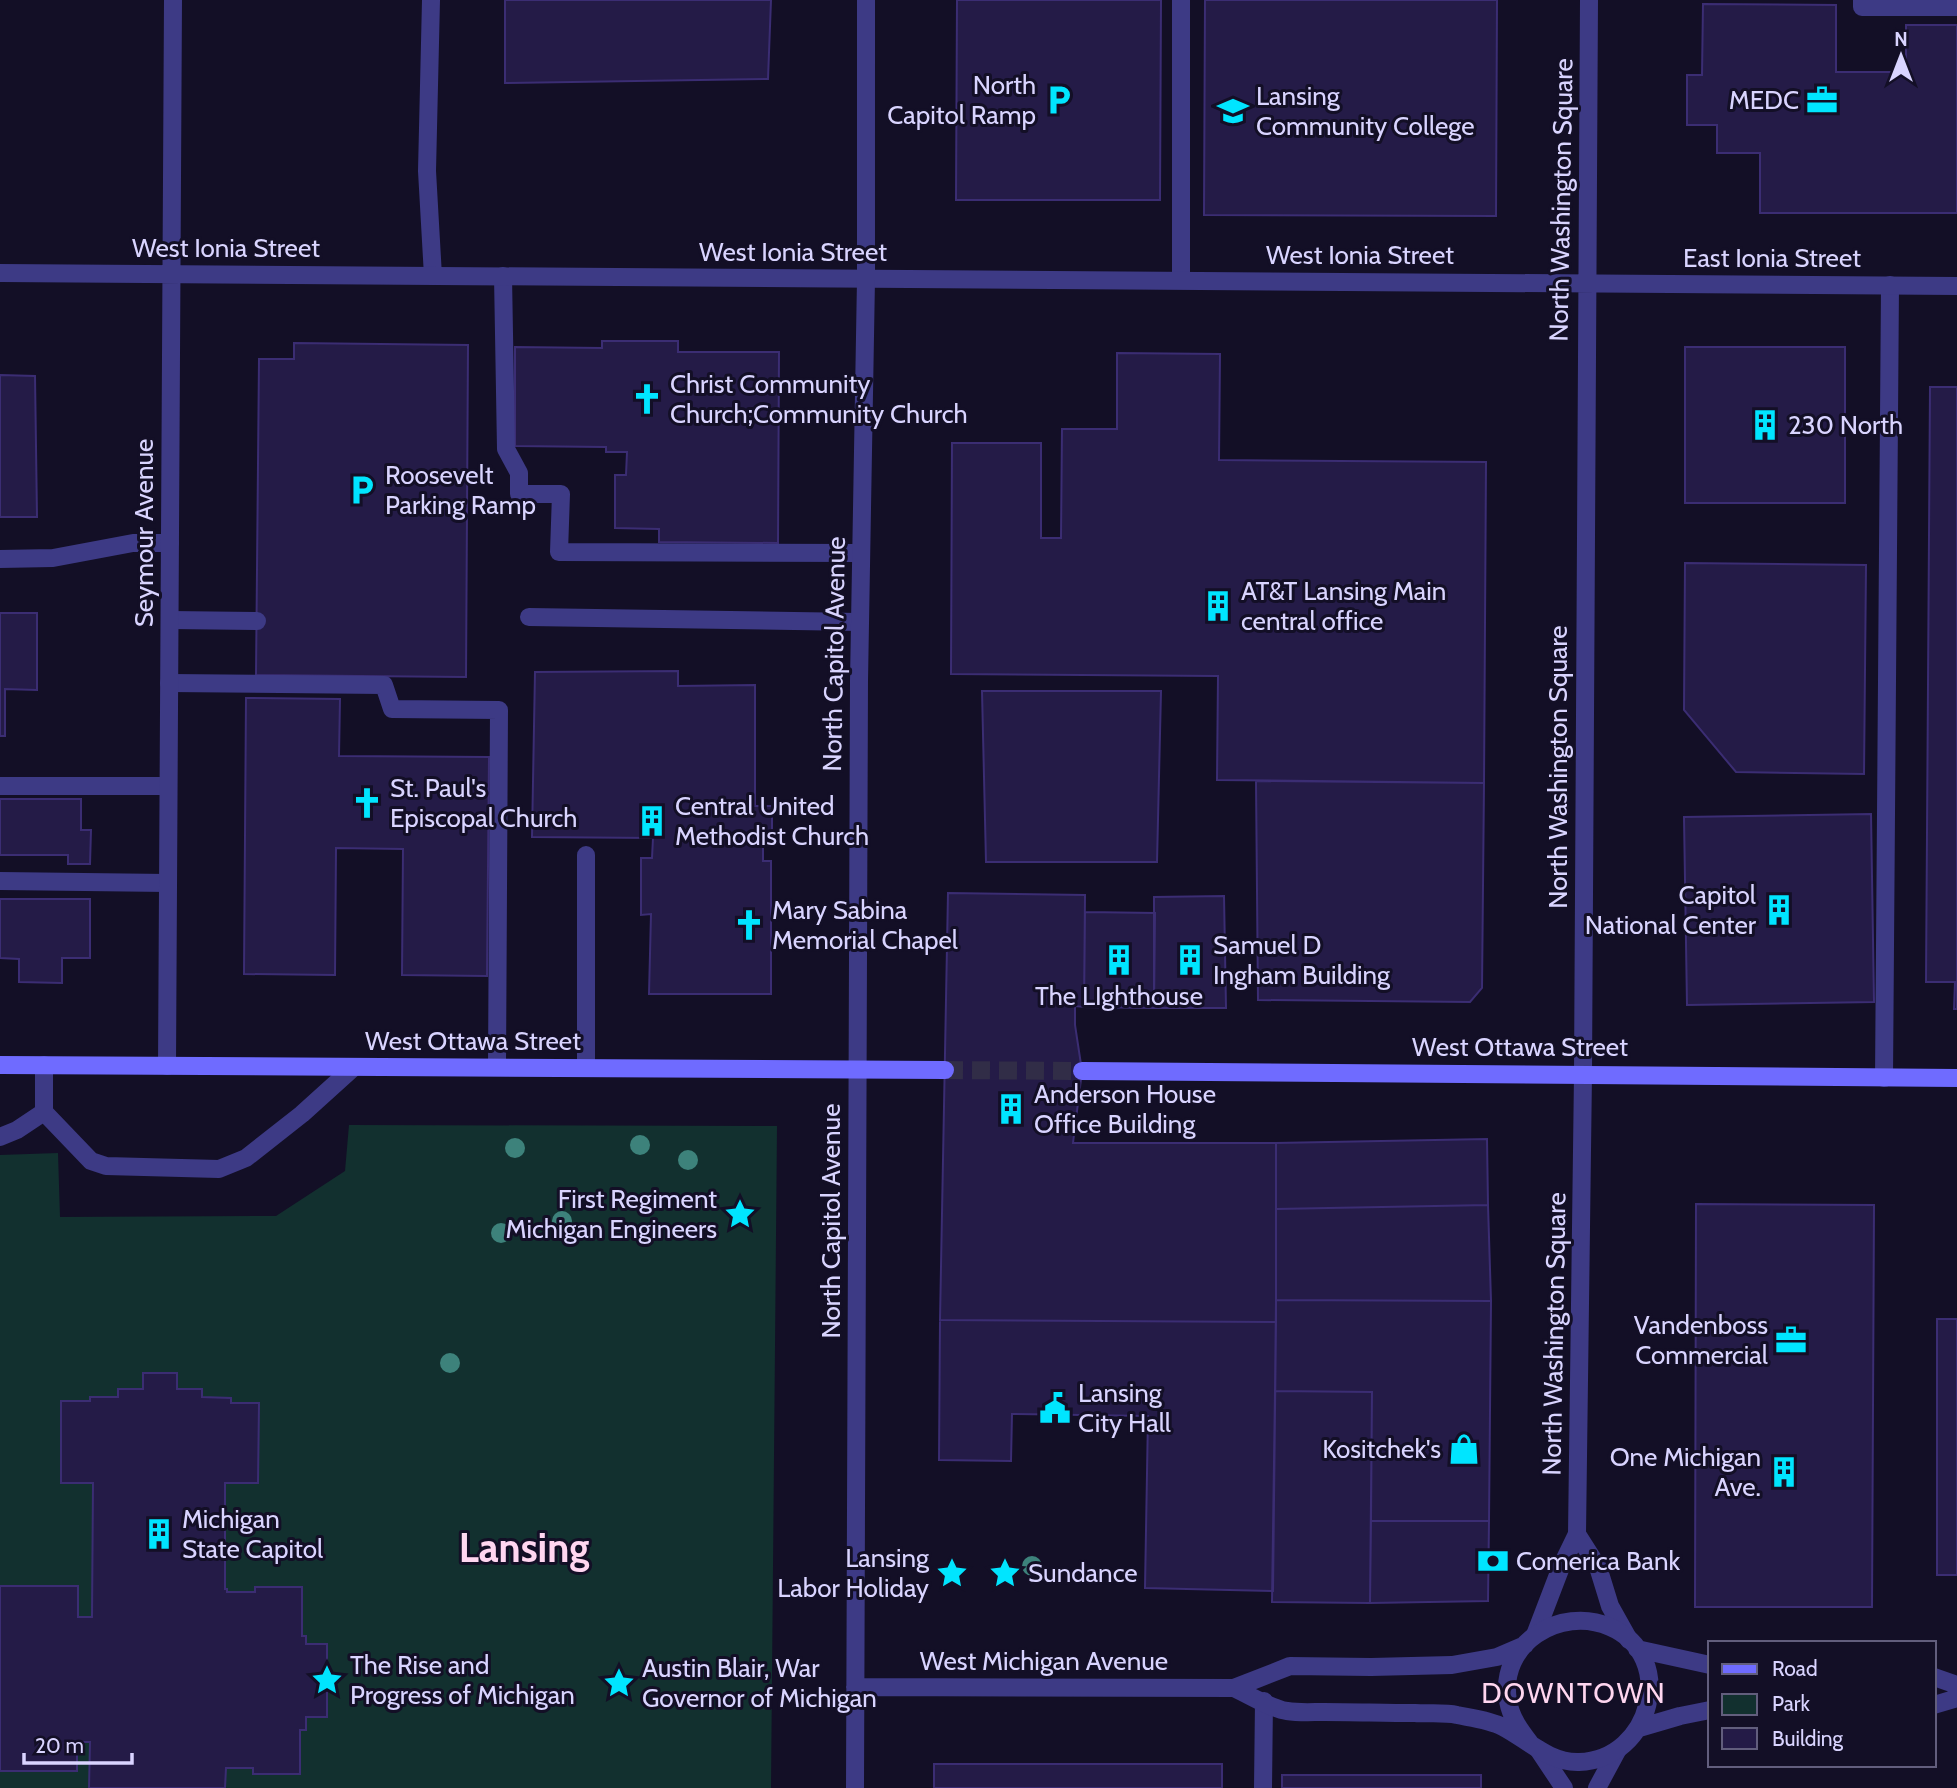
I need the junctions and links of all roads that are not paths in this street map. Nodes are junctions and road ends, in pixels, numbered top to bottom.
1 (173, 0) edge
2 (431, 0) edge
3 (866, 0) edge
4 (1181, 0) edge
5 (1589, 0) edge
6 (1862, 0) edge
7 (1957, 7) edge
8 (0, 273) edge
9 (171, 274) junction
10 (433, 276) junction
11 (503, 276) junction
12 (866, 279) junction
13 (1181, 280) junction
14 (1586, 282) junction
15 (1890, 285) junction
16 (1957, 286) edge
17 (170, 543) junction
18 (861, 553) junction
19 (0, 559) edge
20 (529, 617) dead end
21 (170, 620) junction
22 (257, 621) dead end
23 (859, 622) junction
24 (169, 683) junction
25 (0, 786) edge
26 (168, 786) junction
27 (586, 855) dead end
28 (0, 881) edge
29 (168, 883) junction
30 (0, 1065) edge
31 (44, 1065) junction
32 (167, 1066) junction
33 (354, 1067) junction
34 (497, 1067) junction
35 (586, 1068) junction
36 (858, 1070) junction
37 (945, 1070) tunnel mouth
38 (1082, 1071) tunnel mouth
39 (1583, 1074) junction
40 (1884, 1078) junction
41 (1957, 1078) edge
42 (44, 1112) junction
43 (0, 1137) edge
44 (1577, 1534) junction
45 (1530, 1640) junction
46 (1633, 1645) junction
47 (1708, 1664) edge
48 (1936, 1678) edge
49 (1957, 1685) edge
50 (855, 1687) junction
51 (1234, 1688) junction
52 (1957, 1698) edge
53 (1264, 1701) junction
54 (1936, 1704) edge
55 (1708, 1710) edge
56 (1639, 1728) junction
57 (1534, 1746) junction
58 (1617, 1751) junction
59 (855, 1788) edge
60 (1263, 1788) edge
61 (1564, 1788) edge
62 (1597, 1788) edge

1 - 9 street, Seymour Avenue
2 - 10 street
3 - 12 street, North Capitol Avenue
4 - 13 street
5 - 14 street, North Washington Square
6 - 7 street
8 - 9 street, West Ionia Street
9 - 10 street, West Ionia Street
9 - 17 street, Seymour Avenue
10 - 11 street, West Ionia Street
11 - 12 street, West Ionia Street
11 - 18 street
12 - 13 street, West Ionia Street
12 - 18 street, North Capitol Avenue
13 - 14 street, West Ionia Street
14 - 15 street, East Ionia Street
14 - 39 street, North Washington Square
15 - 16 street, East Ionia Street
15 - 40 street
17 - 19 street
17 - 21 street, Seymour Avenue
18 - 23 street, North Capitol Avenue
20 - 23 street
21 - 22 street
21 - 24 street, Seymour Avenue
23 - 36 street, North Capitol Avenue
24 - 26 street, Seymour Avenue
24 - 34 street
25 - 26 street
26 - 29 street, Seymour Avenue
27 - 35 street
28 - 29 street
29 - 32 street, Seymour Avenue
30 - 31 main road, West Ottawa Street
31 - 32 main road, West Ottawa Street
31 - 42 street
32 - 33 main road, West Ottawa Street
33 - 34 main road, West Ottawa Street
33 - 42 street
34 - 35 main road, West Ottawa Street
35 - 36 main road, West Ottawa Street
36 - 37 main road, West Ottawa Street
36 - 50 street, North Capitol Avenue
38 - 39 main road, West Ottawa Street
39 - 40 main road, West Ottawa Street
39 - 44 street, North Washington Square
40 - 41 main road, West Ottawa Street
42 - 43 street
44 - 45 street
44 - 46 street
45 - 46 street
45 - 51 street, West Michigan Avenue
45 - 57 street
46 - 47 street
46 - 56 street
48 - 49 street
50 - 51 street, West Michigan Avenue
50 - 59 street, North Capitol Avenue
51 - 53 street, West Michigan Avenue
52 - 54 street
53 - 57 street, West Michigan Avenue
53 - 60 street
55 - 56 street
56 - 58 street
57 - 58 street
57 - 61 street
58 - 62 street

